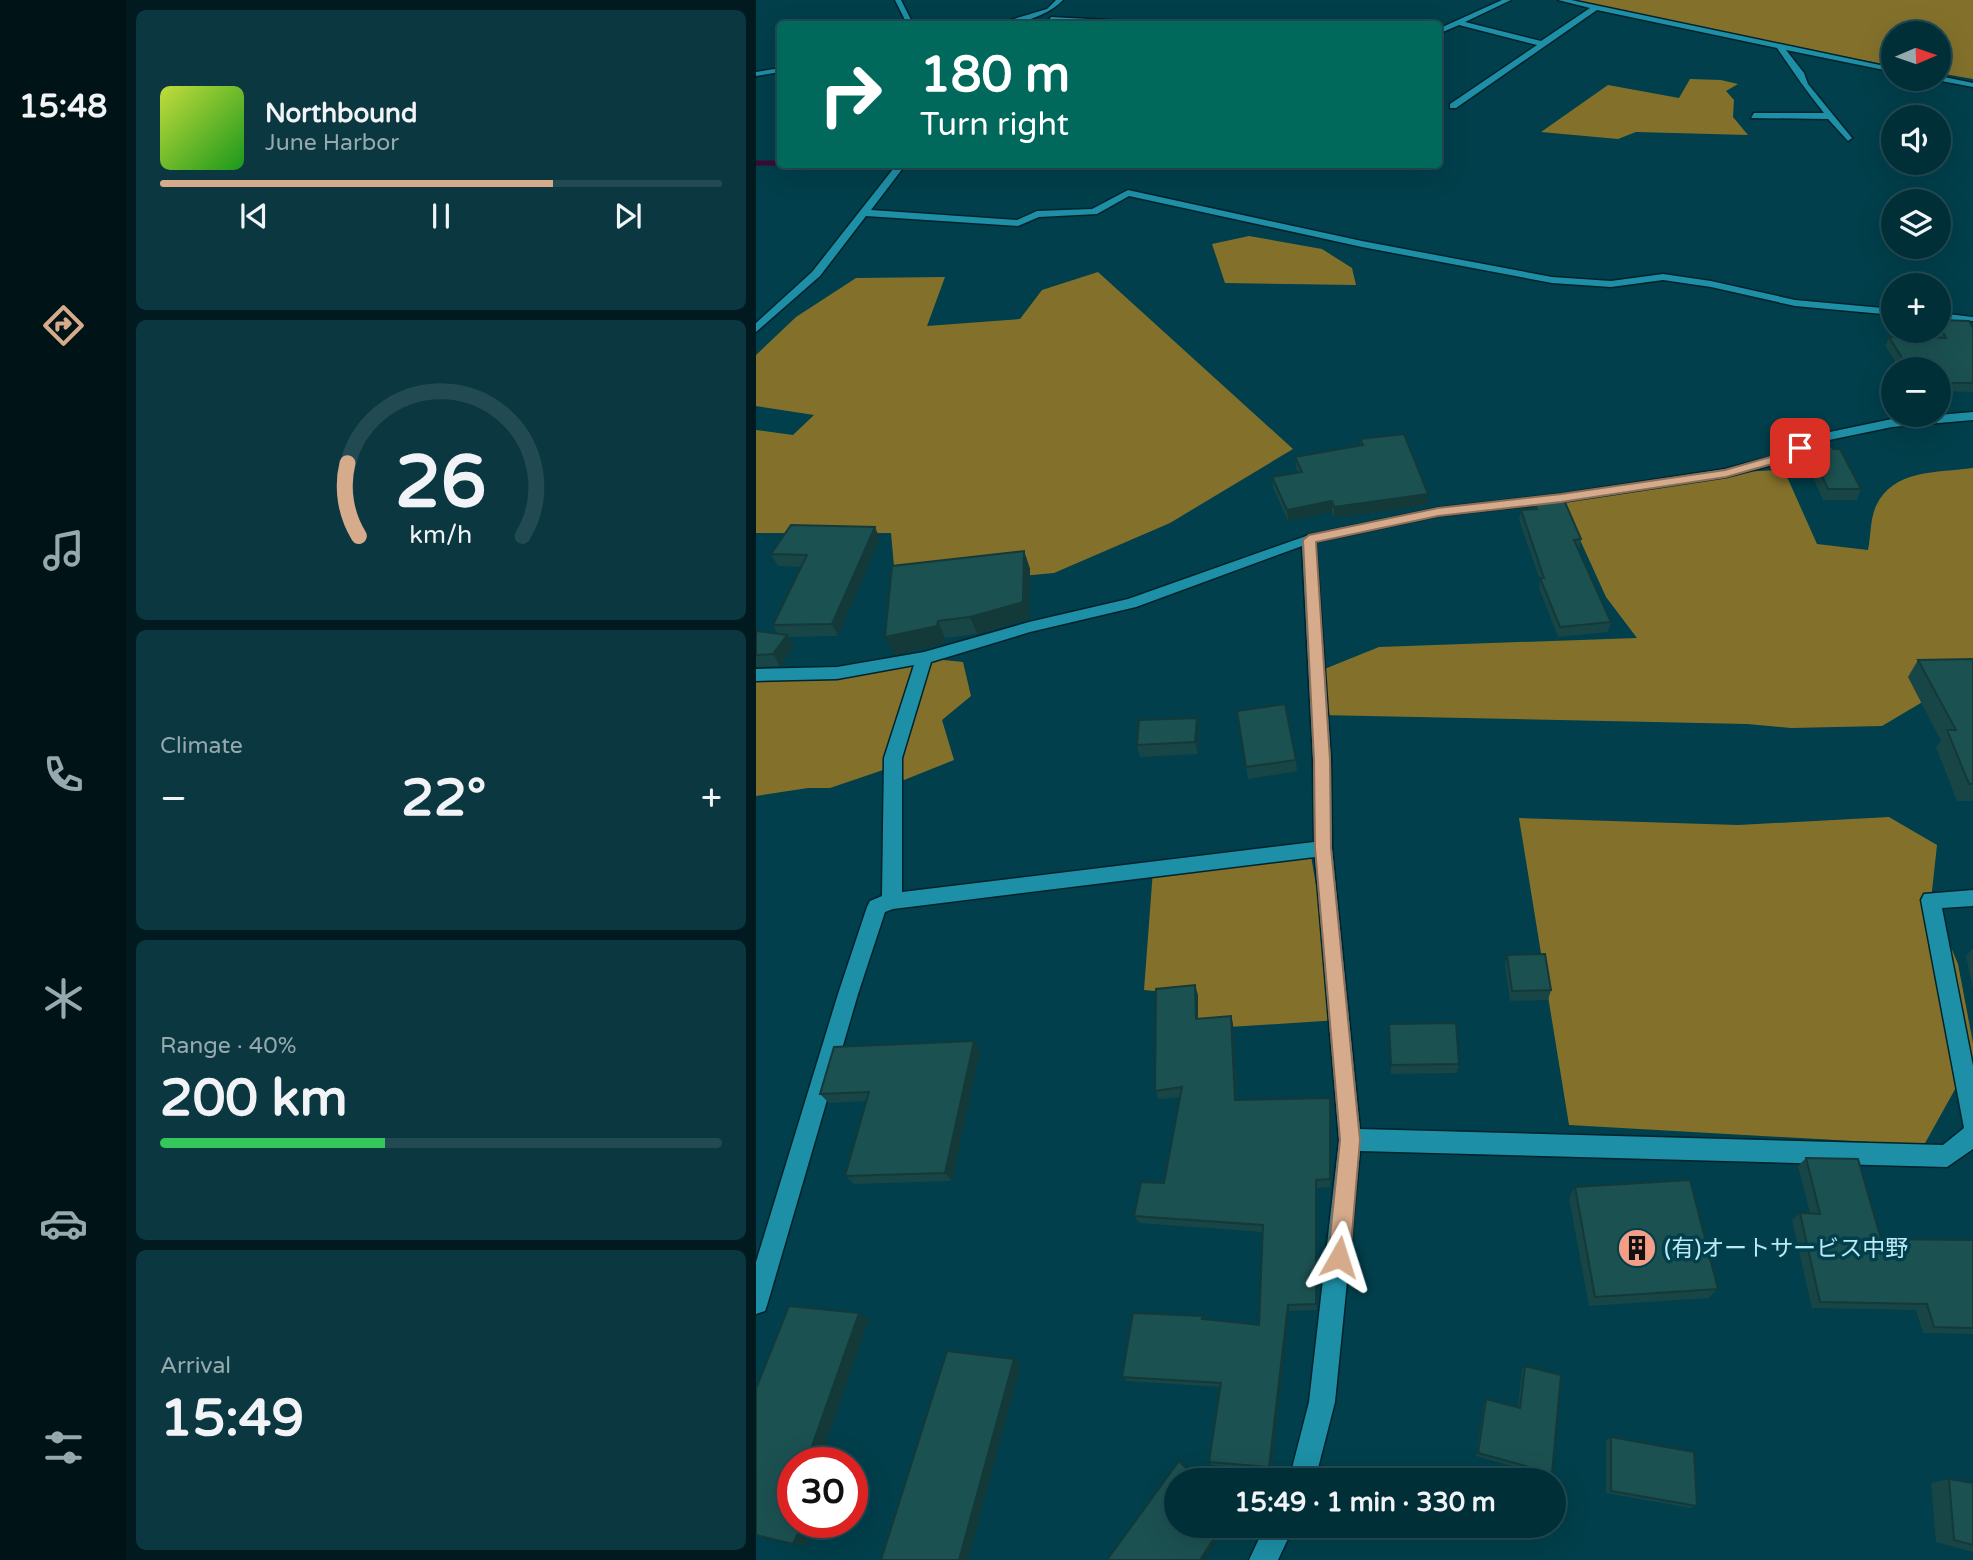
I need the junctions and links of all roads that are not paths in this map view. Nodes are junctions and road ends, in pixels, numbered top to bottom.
1 (898, 0) edge
2 (1060, 0) edge
3 (1508, 0) edge
4 (1561, 0) edge
5 (1596, 7) junction
6 (1049, 10) junction
7 (909, 21) edge
8 (1011, 21) edge
9 (1052, 21) edge
10 (1459, 23) junction
11 (1442, 30) edge
12 (1543, 44) junction
13 (1781, 48) junction
14 (1881, 67) edge
15 (777, 70) edge
16 (756, 74) edge
17 (1951, 80) edge
18 (1973, 85) edge
19 (1453, 106) dead end
20 (1754, 116) dead end
21 (1830, 116) junction
22 (1848, 138) dead end
23 (899, 168) edge
24 (865, 213) junction
25 (1960, 306) dead end
26 (1881, 311) edge
27 (1951, 318) edge
28 (1971, 322) edge
29 (756, 329) edge
30 (1973, 416) edge
31 (1309, 540) junction
32 (924, 658) junction
33 (756, 675) edge
34 (1323, 848) junction
35 (1973, 898) edge
36 (892, 901) junction
37 (1973, 1123) edge
38 (1973, 1135) edge
39 (1350, 1140) junction
40 (756, 1302) edge
41 (1305, 1468) edge
42 (1274, 1538) edge
43 (1263, 1560) edge

1 - 7 street
2 - 6 street
3 - 10 street
4 - 5 street
5 - 12 street
5 - 13 street
6 - 8 street
6 - 9 street
10 - 11 street
10 - 12 street
12 - 19 street
13 - 14 street
13 - 21 street
15 - 16 street
17 - 18 street
20 - 21 street
21 - 22 street
23 - 24 street
24 - 26 street
24 - 29 street
25 - 28 street
27 - 28 street
30 - 31 street
31 - 32 street
31 - 34 street
32 - 33 street
32 - 36 street
34 - 36 street
34 - 39 street
35 - 37 street
36 - 40 street
38 - 39 street
39 - 41 street
42 - 43 street

